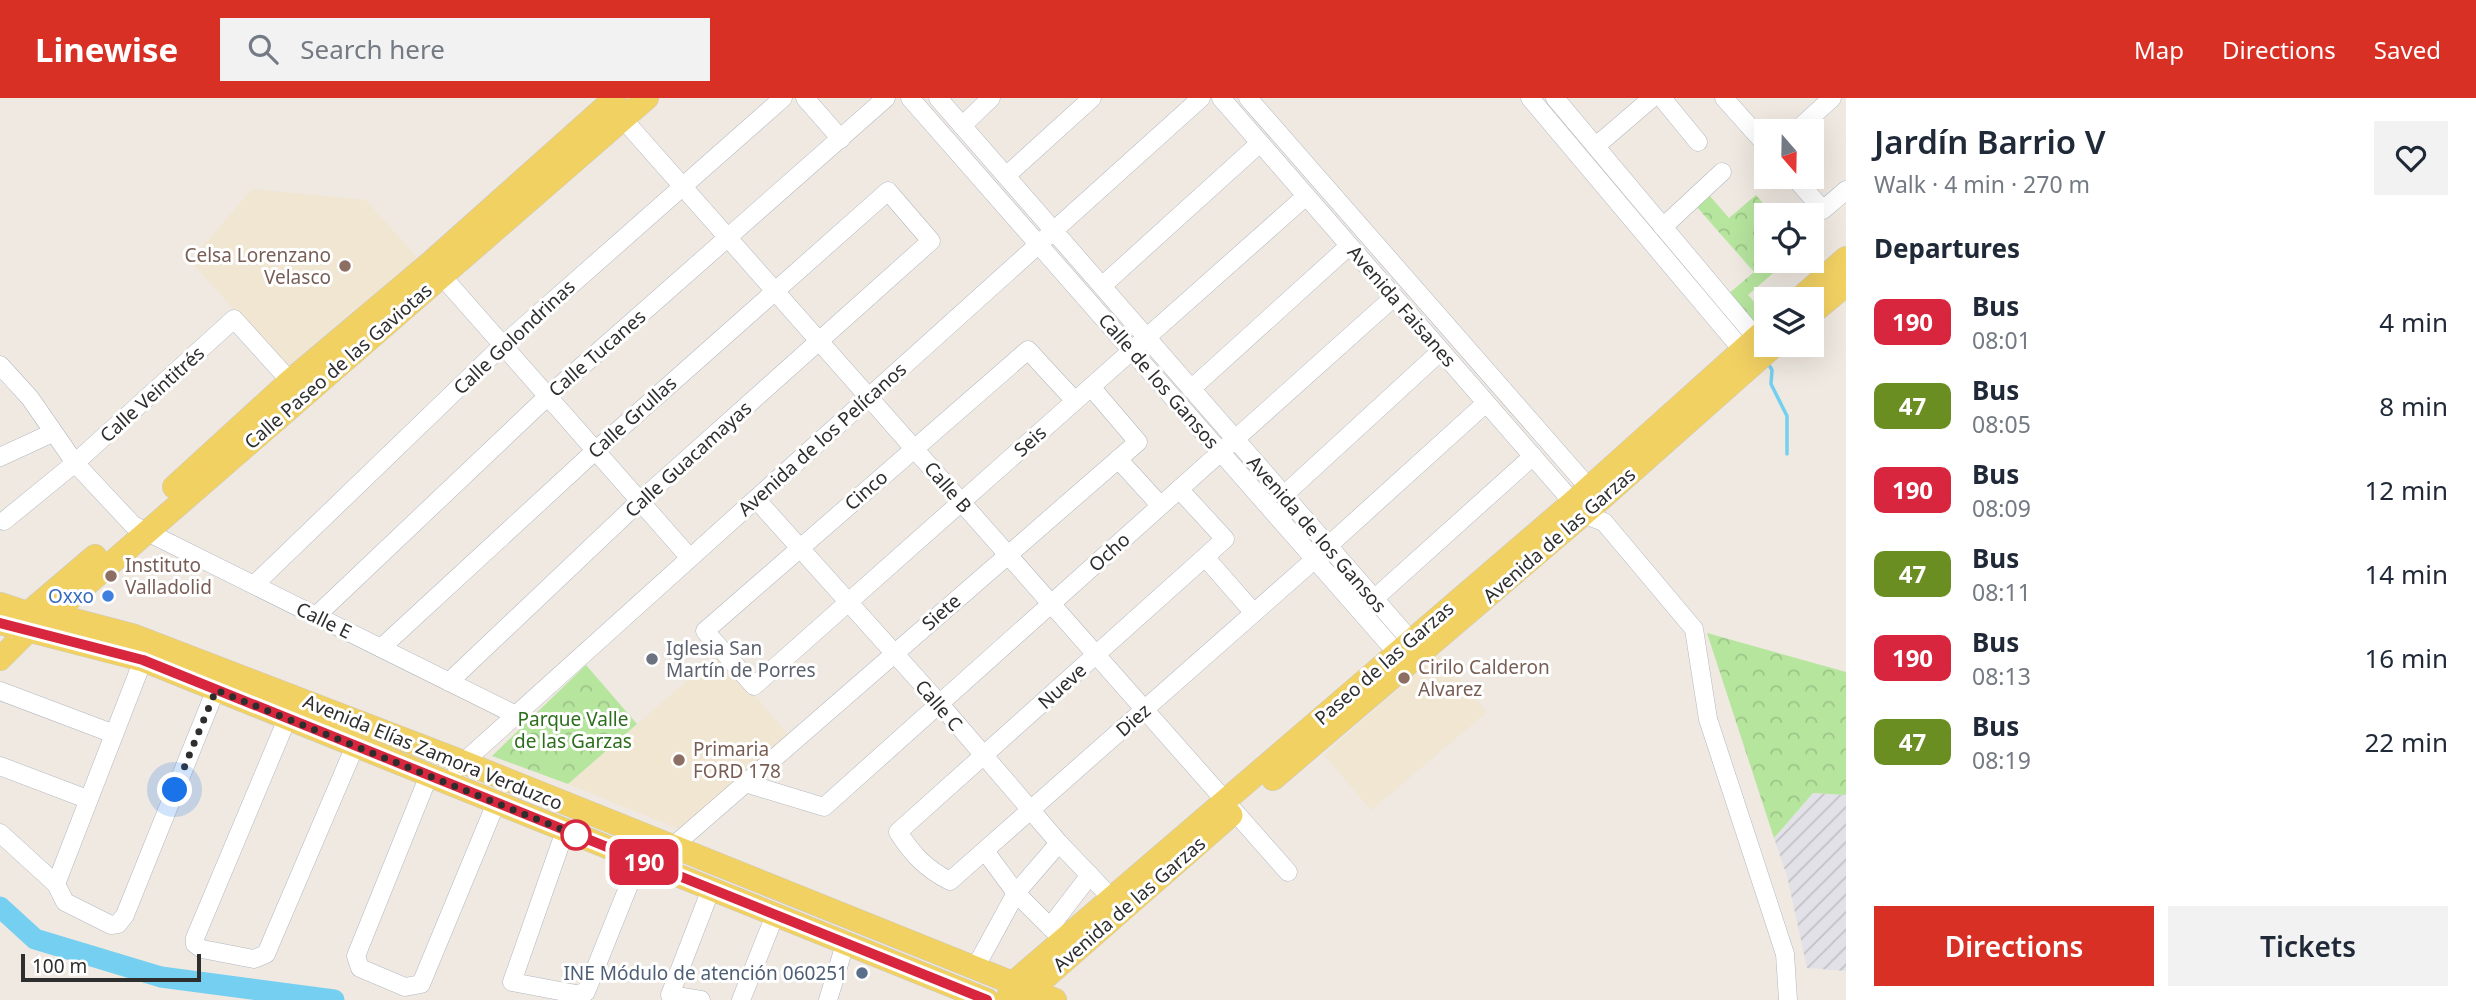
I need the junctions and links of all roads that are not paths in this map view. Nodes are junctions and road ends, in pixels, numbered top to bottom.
1 (647, 98) edge
2 (783, 98) edge
3 (805, 98) edge
4 (886, 98) edge
5 (910, 98) edge
6 (938, 98) edge
7 (991, 98) edge
8 (1092, 98) edge
9 (1201, 98) edge
10 (1221, 98) edge
11 (1248, 98) edge
12 (1530, 98) edge
13 (1652, 98) edge
14 (1662, 98) edge
15 (1724, 98) edge
16 (1832, 98) edge
17 (1563, 101) edge
18 (615, 107) edge
19 (1547, 118) junction
20 (1809, 119) edge
21 (962, 126) junction
22 (1754, 132) edge
23 (841, 139) junction
24 (1698, 142) dead end
25 (1260, 143) junction
26 (1596, 146) junction
27 (1722, 172) dead end
28 (1006, 176) junction
29 (682, 186) junction
30 (1805, 189) edge
31 (1846, 190) edge
32 (1306, 196) junction
33 (1663, 227) junction
34 (1053, 231) junction
35 (729, 239) junction
36 (932, 241) joint
37 (1038, 244) junction
38 (1349, 246) junction
39 (1846, 258) edge
40 (436, 270) junction
41 (1846, 285) edge
42 (1102, 286) junction
43 (1813, 287) edge
44 (775, 291) junction
45 (1394, 297) junction
46 (1824, 303) edge
47 (1147, 337) junction
48 (1754, 339) edge
49 (1754, 340) edge
50 (819, 341) junction
51 (503, 345) junction
52 (1132, 351) junction
53 (1441, 351) junction
54 (1754, 352) edge
55 (0, 365) edge
56 (290, 381) junction
57 (1091, 387) junction
58 (1191, 388) junction
59 (548, 396) junction
60 (869, 397) junction
61 (1075, 401) junction
62 (1486, 403) junction
63 (52, 433) junction
64 (1235, 439) junction
65 (914, 449) junction
66 (596, 450) junction
67 (1221, 452) junction
68 (1532, 456) junction
69 (0, 457) edge
70 (1118, 459) junction
71 (75, 463) junction
72 (1179, 489) junction
73 (1284, 495) junction
74 (756, 499) junction
75 (640, 501) junction
76 (961, 502) junction
77 (1160, 505) junction
78 (1590, 505) junction
79 (4, 521) dead end
80 (140, 528) junction
81 (1328, 546) junction
82 (801, 547) junction
83 (1008, 555) junction
84 (1206, 557) junction
85 (690, 558) junction
86 (1315, 559) junction
87 (88, 584) junction
88 (254, 585) junction
89 (1374, 598) junction
90 (848, 603) junction
91 (1051, 603) junction
92 (0, 604) edge
93 (1254, 613) junction
94 (316, 616) junction
95 (16, 632) edge
96 (132, 635) junction
97 (381, 648) junction
98 (1409, 652) junction
99 (893, 654) junction
100 (1096, 655) junction
101 (143, 660) junction
102 (0, 664) edge
103 (449, 682) junction
104 (754, 686) joint
105 (216, 690) junction
106 (0, 691) edge
107 (939, 703) junction
108 (1144, 710) junction
109 (516, 715) junction
110 (288, 719) junction
111 (114, 734) junction
112 (355, 746) junction
113 (983, 756) junction
114 (463, 762) junction
115 (0, 766) edge
116 (436, 778) junction
117 (745, 783) junction
118 (87, 799) junction
119 (496, 803) junction
120 (1229, 806) junction
121 (1032, 809) junction
122 (565, 831) junction
123 (0, 833) edge
124 (1059, 843) junction
125 (671, 848) junction
126 (985, 851) junction
127 (639, 860) junction
128 (1288, 872) dead end
129 (1090, 875) junction
130 (950, 881) joint
131 (56, 884) junction
132 (711, 889) junction
133 (1016, 893) junction
134 (1117, 904) junction
135 (775, 915) junction
136 (1057, 934) junction
137 (845, 944) junction
138 (975, 968) junction
139 (1020, 993) edge
140 (701, 1000) edge
141 (741, 1000) edge
142 (828, 1000) edge
143 (987, 1000) edge
144 (1055, 1000) edge
145 (1788, 1000) edge

1 - 18 main road, Calle Paseo de las Gaviotas
2 - 29 street, Calle Golondrinas
3 - 23 street
4 - 23 street, Calle Tucanes
5 - 37 street, Calle de los Gansos
6 - 21 street, Avenida de los Gansos
7 - 21 street
8 - 28 street
9 - 34 street, Avenida de los Pelícanos
10 - 25 street, Avenida Faisanes
11 - 78 street, Avenida Faisanes
12 - 19 street
13 - 26 street
14 - 24 street
15 - 22 street
16 - 20 street
17 - 19 street
17 - 26 street
18 - 29 street, Calle B
18 - 40 main road, Calle Paseo de las Gaviotas
19 - 49 street
21 - 28 street, Avenida de los Gansos
23 - 35 street, Calle Tucanes
25 - 32 street, Avenida Faisanes
25 - 42 street
26 - 33 street
27 - 33 street
28 - 34 street, Avenida de los Gansos
29 - 35 street, Calle B
29 - 51 street, Calle Golondrinas
30 - 31 street
32 - 38 street, Avenida Faisanes
32 - 47 street, Seis
33 - 48 street
34 - 37 street, Avenida de los Pelícanos
34 - 42 street, Avenida de los Gansos
35 - 44 street, Calle B
35 - 59 street, Calle Tucanes
36 - 44 street, Calle Grullas
36 - 50 street, Calle Guacamayas
37 - 52 street, Calle de los Gansos
37 - 60 street, Avenida de los Pelícanos
38 - 45 street, Avenida Faisanes
38 - 58 street
39 - 43 main road
40 - 51 street
40 - 56 main road, Calle Paseo de las Gaviotas
40 - 80 main road, Calle Paseo de las Gaviotas
41 - 46 main road
42 - 47 street, Avenida de los Gansos
44 - 50 street, Calle B
44 - 66 street, Calle Grullas
45 - 53 street, Avenida Faisanes
45 - 64 street, Ocho
47 - 52 street, Seis
47 - 58 street, Avenida de los Gansos
50 - 60 street, Calle B
50 - 75 street, Calle Guacamayas
51 - 59 street
51 - 88 street, Calle Golondrinas
52 - 57 street, Seis
52 - 67 street, Calle de los Gansos
53 - 62 street, Avenida Faisanes
53 - 73 street
54 - 78 main road, Avenida de las Garzas
55 - 63 street
56 - 71 street, Calle Veintitrés
56 - 80 main road, Calle Paseo de las Gaviotas
57 - 61 street, Seis
57 - 70 street, Siete
58 - 64 street, Avenida de los Gansos
59 - 66 street
59 - 94 street, Calle Tucanes
60 - 65 street, Calle B
60 - 74 street, Avenida de los Pelícanos
61 - 65 street, Cinco
61 - 76 street, Seis
62 - 68 street, Avenida Faisanes
62 - 81 street
63 - 69 street
63 - 71 street
64 - 67 street, Ocho
64 - 73 street, Avenida de los Gansos
65 - 76 street, Calle B
65 - 82 street, Cinco
66 - 75 street
66 - 97 street, Calle Grullas
67 - 72 street, Ocho
67 - 86 street, Calle de los Gansos
68 - 78 street, Avenida Faisanes
68 - 89 street
70 - 77 street
70 - 83 street, Siete
71 - 79 street, Calle Veintitrés
71 - 80 street
72 - 77 street, Ocho
72 - 84 street, Nueve
73 - 81 street, Avenida de los Gansos
74 - 82 street, Calle C
74 - 85 street, Avenida de los Pelícanos
75 - 85 street
75 - 103 street, Calle Guacamayas
76 - 83 street, Calle B
76 - 90 street, Seis
77 - 91 street, Ocho
78 - 98 main road, Avenida de las Garzas
78 - 145 street
80 - 87 main road, Calle Paseo de las Gaviotas
80 - 88 street, Calle E
80 - 95 main road, Calle Paseo de las Gaviotas
81 - 89 street, Avenida de los Gansos
82 - 90 street, Calle C
82 - 104 street, Cinco
83 - 91 street, Calle B
83 - 99 street, Siete
84 - 93 street
84 - 100 street, Nueve
85 - 109 street, Avenida de los Pelícanos
86 - 93 street, Diez
86 - 98 street, Calle de los Gansos
87 - 95 main road, Calle Paseo de las Gaviotas
87 - 96 main road
88 - 94 street, Calle E
89 - 98 street, Avenida de los Gansos
90 - 99 street, Calle C
90 - 104 street, Seis
91 - 100 street, Calle B
91 - 107 street, Ocho
92 - 95 main road, Avenida Elías Zamora Verduzco
93 - 108 street, Diez
94 - 97 street, Calle E
95 - 96 main road, Avenida Elías Zamora Verduzco
95 - 101 main road, Avenida Elías Zamora Verduzco
95 - 102 street
96 - 114 main road, Avenida Elías Zamora Verduzco
97 - 103 street, Calle E
98 - 120 main road, Avenida de las Garzas
99 - 107 street, Calle C
99 - 117 street, Siete
100 - 108 street, Calle B
100 - 113 street, Nueve
101 - 105 main road, Avenida Elías Zamora Verduzco
101 - 111 street
103 - 109 street, Calle E
105 - 110 main road, Avenida Elías Zamora Verduzco
105 - 131 street
106 - 111 street
107 - 113 street, Calle C
107 - 117 street, Ocho
108 - 120 street, Calle B
108 - 121 street, Diez
109 - 114 street, Avenida de los Pelícanos
110 - 112 main road, Avenida Elías Zamora Verduzco
110 - 112 street
111 - 118 street
112 - 116 main road, Avenida Elías Zamora Verduzco
113 - 121 street, Calle C
113 - 130 street, Nueve
114 - 116 street, Avenida de los Pelícanos
114 - 125 main road, Avenida Elías Zamora Verduzco
115 - 118 street
116 - 119 main road, Avenida Elías Zamora Verduzco
116 - 119 street
117 - 125 street, Siete
118 - 131 street
119 - 122 main road, Avenida Elías Zamora Verduzco
120 - 128 street, Calle B
120 - 134 main road, Avenida de las Garzas
121 - 124 street, Calle C
121 - 126 street, Diez
122 - 127 main road, Avenida Elías Zamora Verduzco
122 - 127 street
123 - 131 street
124 - 129 street, Calle C
124 - 133 street
125 - 138 main road, Avenida Elías Zamora Verduzco
126 - 130 street, Diez
126 - 133 street
127 - 132 main road, Avenida Elías Zamora Verduzco
129 - 134 street, Calle C
129 - 136 street
132 - 135 main road, Avenida Elías Zamora Verduzco
132 - 140 street
133 - 136 street
133 - 138 street
134 - 136 main road
134 - 139 main road, Avenida de las Garzas
135 - 137 main road, Avenida Elías Zamora Verduzco
135 - 141 street
136 - 139 main road
137 - 142 street
137 - 143 main road, Avenida Elías Zamora Verduzco
138 - 139 main road, Avenida Elías Zamora Verduzco
139 - 144 main road, Avenida Elías Zamora Verduzco

